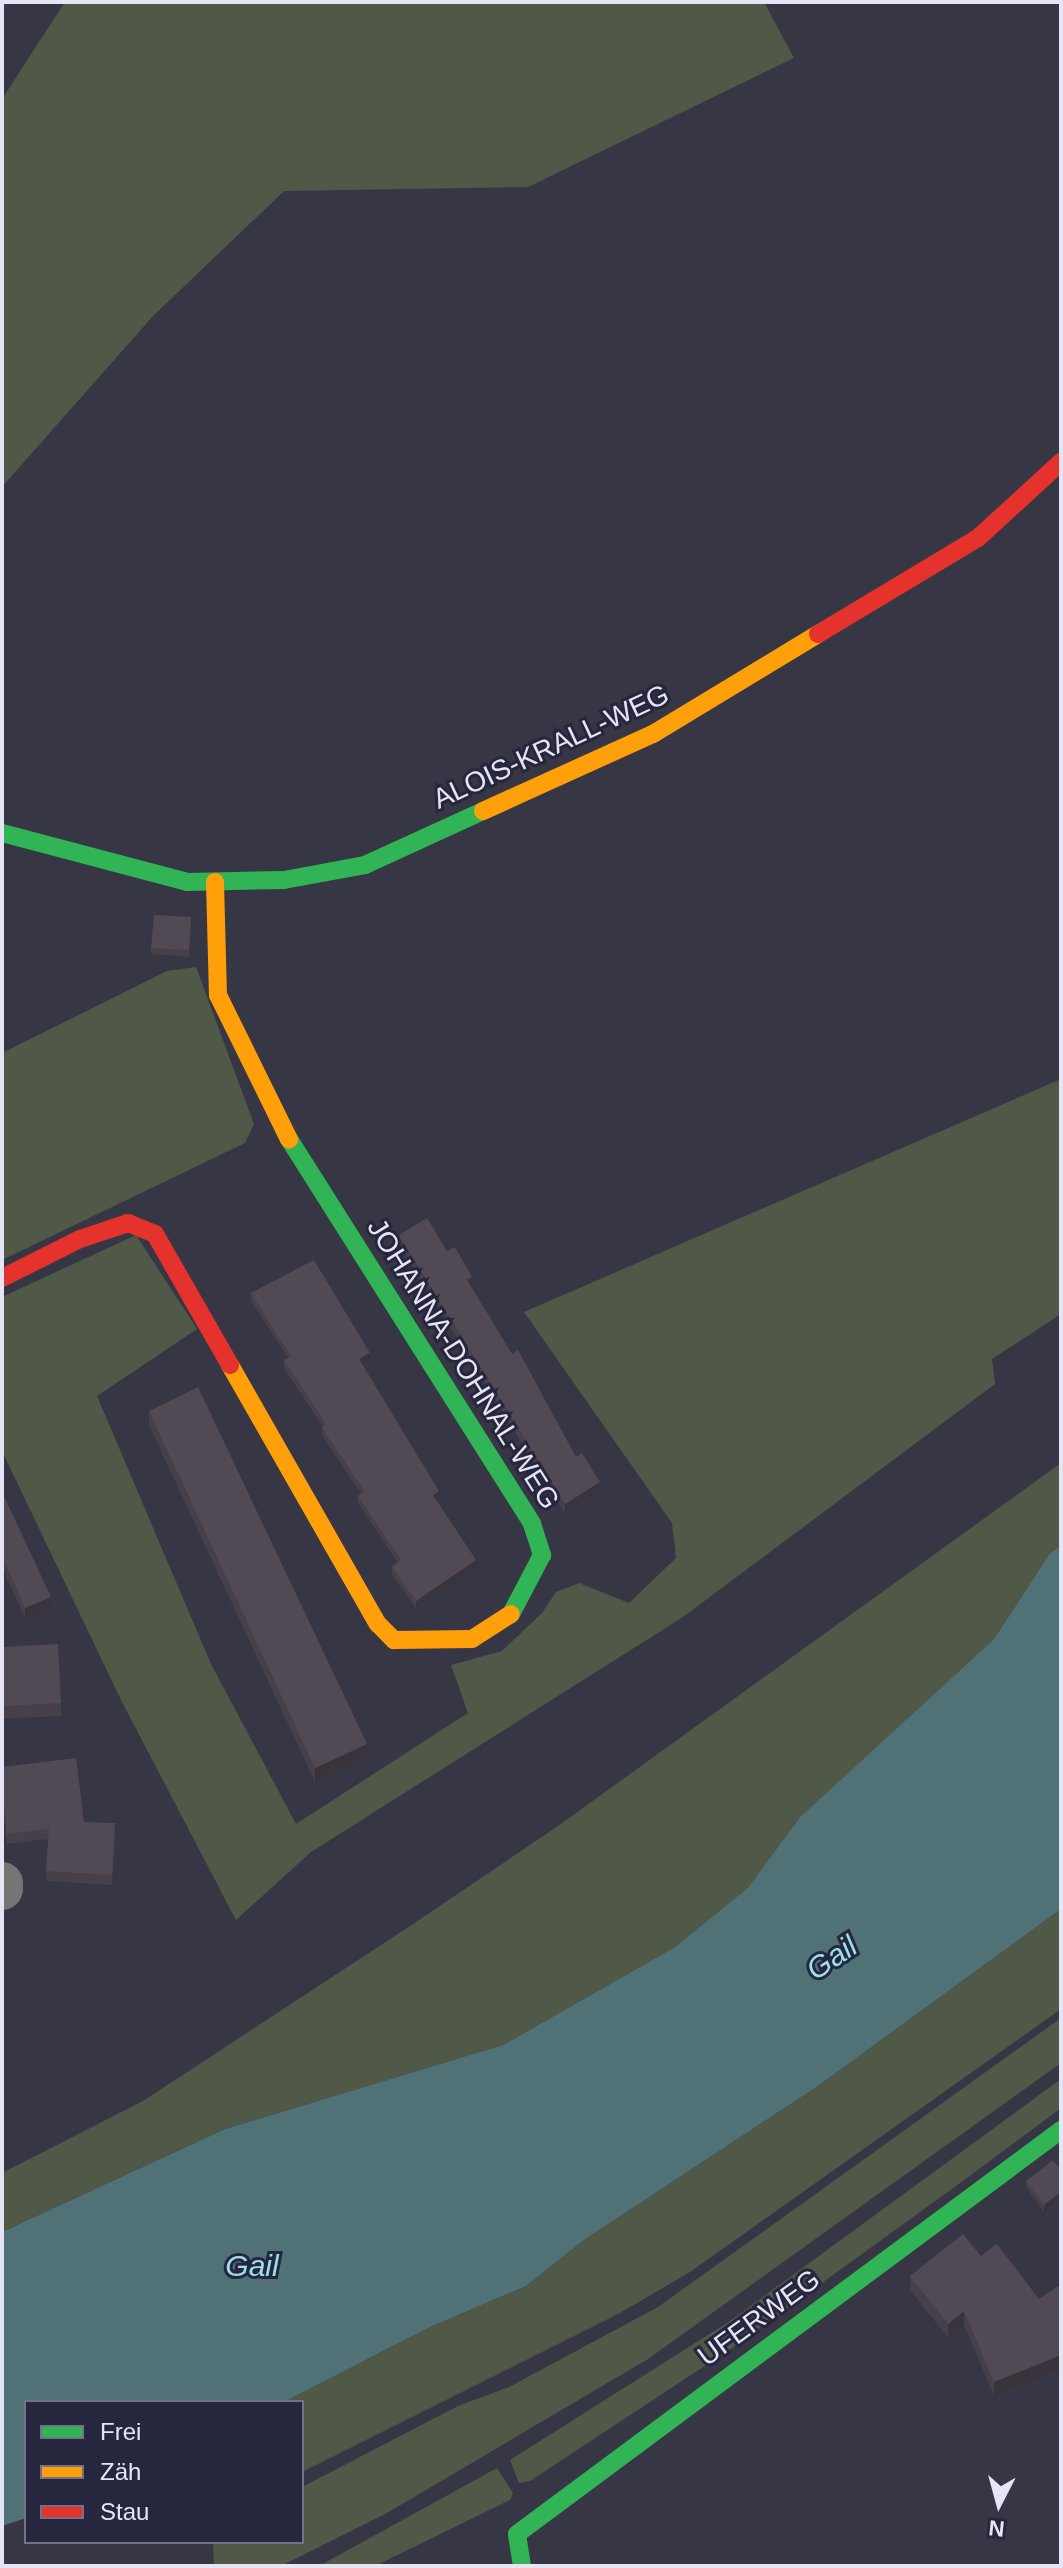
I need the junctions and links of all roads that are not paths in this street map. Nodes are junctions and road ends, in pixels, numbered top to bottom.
1 (1061, 462) edge
2 (2, 833) edge
3 (215, 882) junction
4 (2, 1278) edge
5 (1061, 2130) edge
6 (522, 2566) edge

1 - 3 street, ALOIS-KRALL-WEG
2 - 3 street, ALOIS-KRALL-WEG
3 - 4 street, JOHANNA-DOHNAL-WEG
5 - 6 street, UFERWEG

